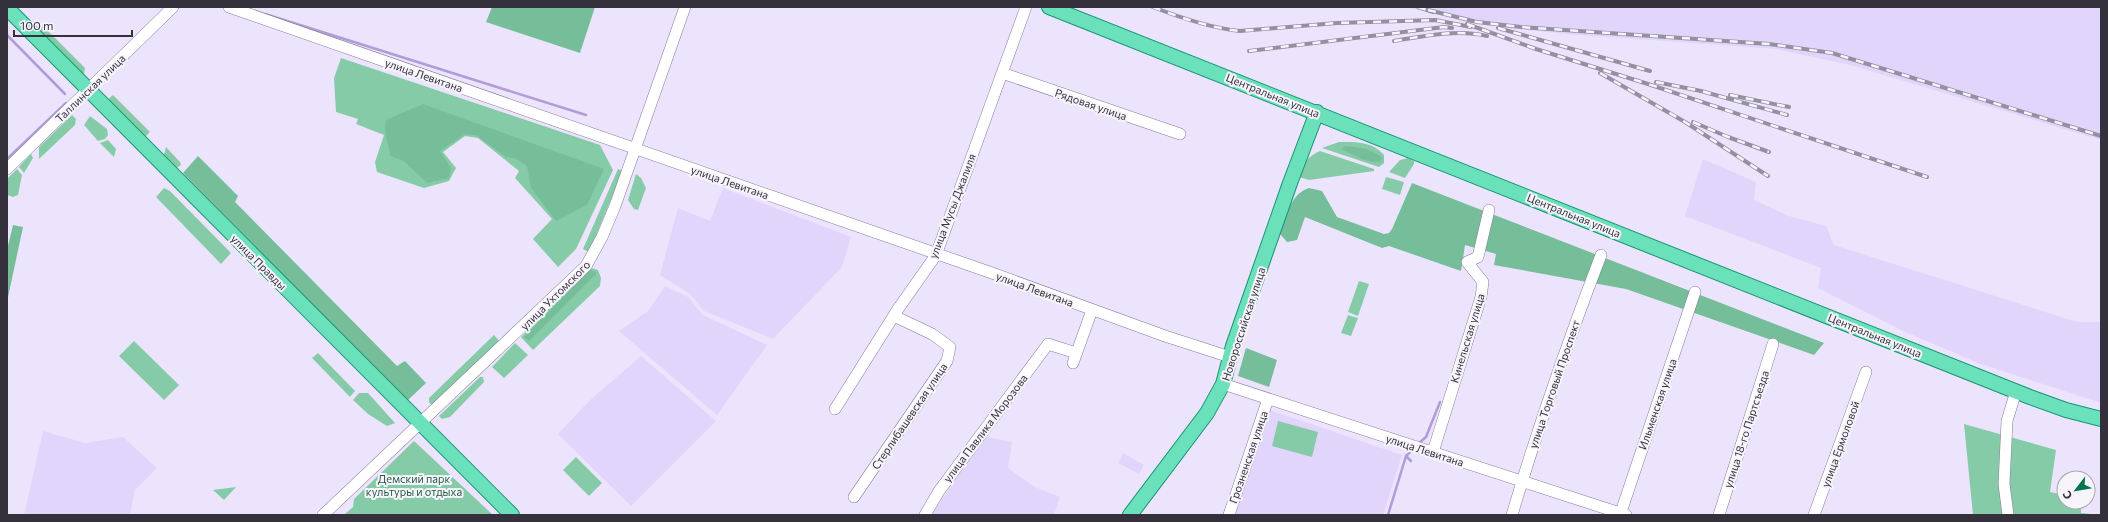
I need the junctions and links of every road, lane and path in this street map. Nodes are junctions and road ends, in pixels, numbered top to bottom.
1 (173, 7) edge
2 (229, 7) edge
3 (685, 7) edge
4 (1026, 7) edge
5 (1049, 7) edge
6 (7, 8) edge
7 (1002, 73) junction
8 (88, 90) junction
9 (1317, 112) junction
10 (1180, 134) dead end
11 (636, 149) junction
12 (7, 169) edge
13 (1489, 210) dead end
14 (936, 255) junction
15 (1601, 255) dead end
16 (1695, 292) dead end
17 (1092, 310) junction
18 (894, 316) junction
19 (1773, 344) dead end
20 (1230, 357) junction
21 (1866, 372) dead end
22 (1223, 384) junction
23 (2016, 391) junction
24 (1268, 399) junction
25 (835, 409) dead end
26 (2101, 419) edge
27 (421, 423) junction
28 (1433, 452) junction
29 (1520, 480) junction
30 (854, 497) dead end
31 (1622, 514) edge
32 (323, 515) edge
33 (512, 515) edge
34 (924, 515) edge
35 (1130, 515) edge
36 (1229, 515) edge
37 (1512, 515) edge
38 (1719, 515) edge
39 (1814, 515) edge
40 (2008, 515) edge

1 - 8 street, Таллинская улица
2 - 11 street, улица Левитана
3 - 11 street, улица Ухтомского
4 - 7 street, улица Мусы Джалиля
5 - 9 main road, Центральная улица
6 - 8 main road, улица Правды
7 - 10 street, Рядовая улица
7 - 14 street, улица Мусы Джалиля
8 - 12 street, Таллинская улица
8 - 27 main road, улица Правды
9 - 20 main road, Новороссийская улица
9 - 23 main road, Центральная улица
11 - 14 street, улица Левитана
11 - 27 street, улица Ухтомского
13 - 28 street, Кинельская улица
14 - 17 street, улица Левитана
14 - 18 street, улица Мусы Джалиля
15 - 29 street, улица Торговый Проспект
16 - 31 street, Ильменская улица
17 - 20 street, улица Левитана
17 - 34 street, улица Павлика Морозова
18 - 25 street, улица Мусы Джалиля
18 - 30 street, Стерлибашевская улица
19 - 38 street, улица 18-го Партсъезда
20 - 22 main road, Новороссийская улица
21 - 39 street, улица Ермоловой
22 - 24 street, улица Левитана
22 - 35 main road, Новороссийская улица
23 - 26 main road, Центральная улица
23 - 40 street
24 - 28 street, улица Левитана
24 - 36 street, Грозненская улица
27 - 32 street, улица Ухтомского
27 - 33 main road, улица Правды
28 - 29 street, улица Левитана
29 - 31 street, улица Левитана
29 - 37 street, улица Торговый Проспект

